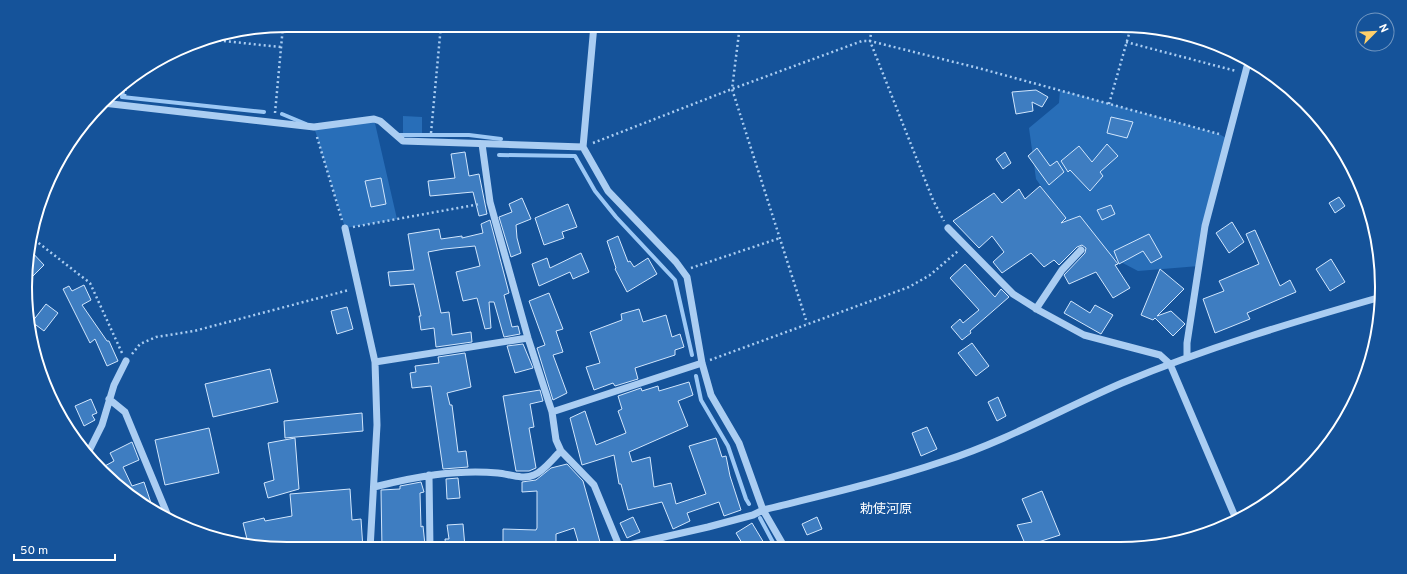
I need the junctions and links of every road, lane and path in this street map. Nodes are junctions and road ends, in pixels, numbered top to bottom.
1 (283, 32) edge
2 (440, 32) edge
3 (593, 32) edge
4 (739, 32) edge
5 (871, 32) edge
6 (1129, 33) edge
7 (222, 41) edge
8 (870, 41) junction
9 (1126, 42) junction
10 (281, 47) junction
11 (1247, 66) edge
12 (1245, 73) junction
13 (732, 89) junction
14 (110, 104) edge
15 (1109, 104) junction
16 (274, 121) junction
17 (314, 127) junction
18 (1228, 139) junction
19 (431, 142) junction
20 (482, 144) junction
21 (583, 147) junction
22 (490, 202) junction
23 (345, 228) junction
24 (948, 228) joint
25 (780, 238) junction
26 (37, 240) edge
27 (964, 245) junction
28 (1081, 250) dead end
29 (683, 271) junction
30 (359, 288) junction
31 (1374, 299) edge
32 (1036, 309) junction
33 (807, 324) junction
34 (528, 338) junction
35 (1187, 357) junction
36 (126, 362) junction
37 (375, 362) junction
38 (702, 363) junction
39 (1170, 364) junction
40 (109, 399) junction
41 (552, 412) junction
42 (90, 449) edge
43 (561, 451) junction
44 (430, 475) junction
45 (374, 487) junction
46 (763, 510) junction
47 (166, 512) edge
48 (1234, 515) edge
49 (370, 542) edge
50 (430, 542) edge
51 (616, 542) edge
52 (644, 542) edge
53 (782, 542) edge

1 - 10 path
2 - 19 path
3 - 21 street
4 - 13 path
5 - 8 path
6 - 9 path
7 - 10 path
8 - 13 path
8 - 15 path
8 - 24 path
9 - 12 path
9 - 15 path
10 - 16 path
11 - 12 street
12 - 18 street
13 - 21 path
13 - 25 path
14 - 16 street
15 - 18 path
16 - 17 street
17 - 19 street
17 - 23 path
18 - 35 street
19 - 20 street
20 - 21 street
20 - 22 street
21 - 29 street
22 - 23 path
22 - 34 street
23 - 30 street
24 - 27 street
25 - 29 path
25 - 33 path
26 - 36 path
27 - 32 street
27 - 33 path
28 - 32 street
29 - 38 street
30 - 36 path
30 - 37 street
31 - 35 street
32 - 39 street
33 - 38 path
34 - 37 street
34 - 41 street
35 - 39 street
36 - 40 street
37 - 45 street
38 - 41 street
38 - 46 street
39 - 46 street
39 - 48 street
40 - 42 street
40 - 47 street
41 - 43 street
43 - 44 street
43 - 51 street
44 - 45 street
44 - 50 street
45 - 49 street
46 - 52 street
46 - 53 street

